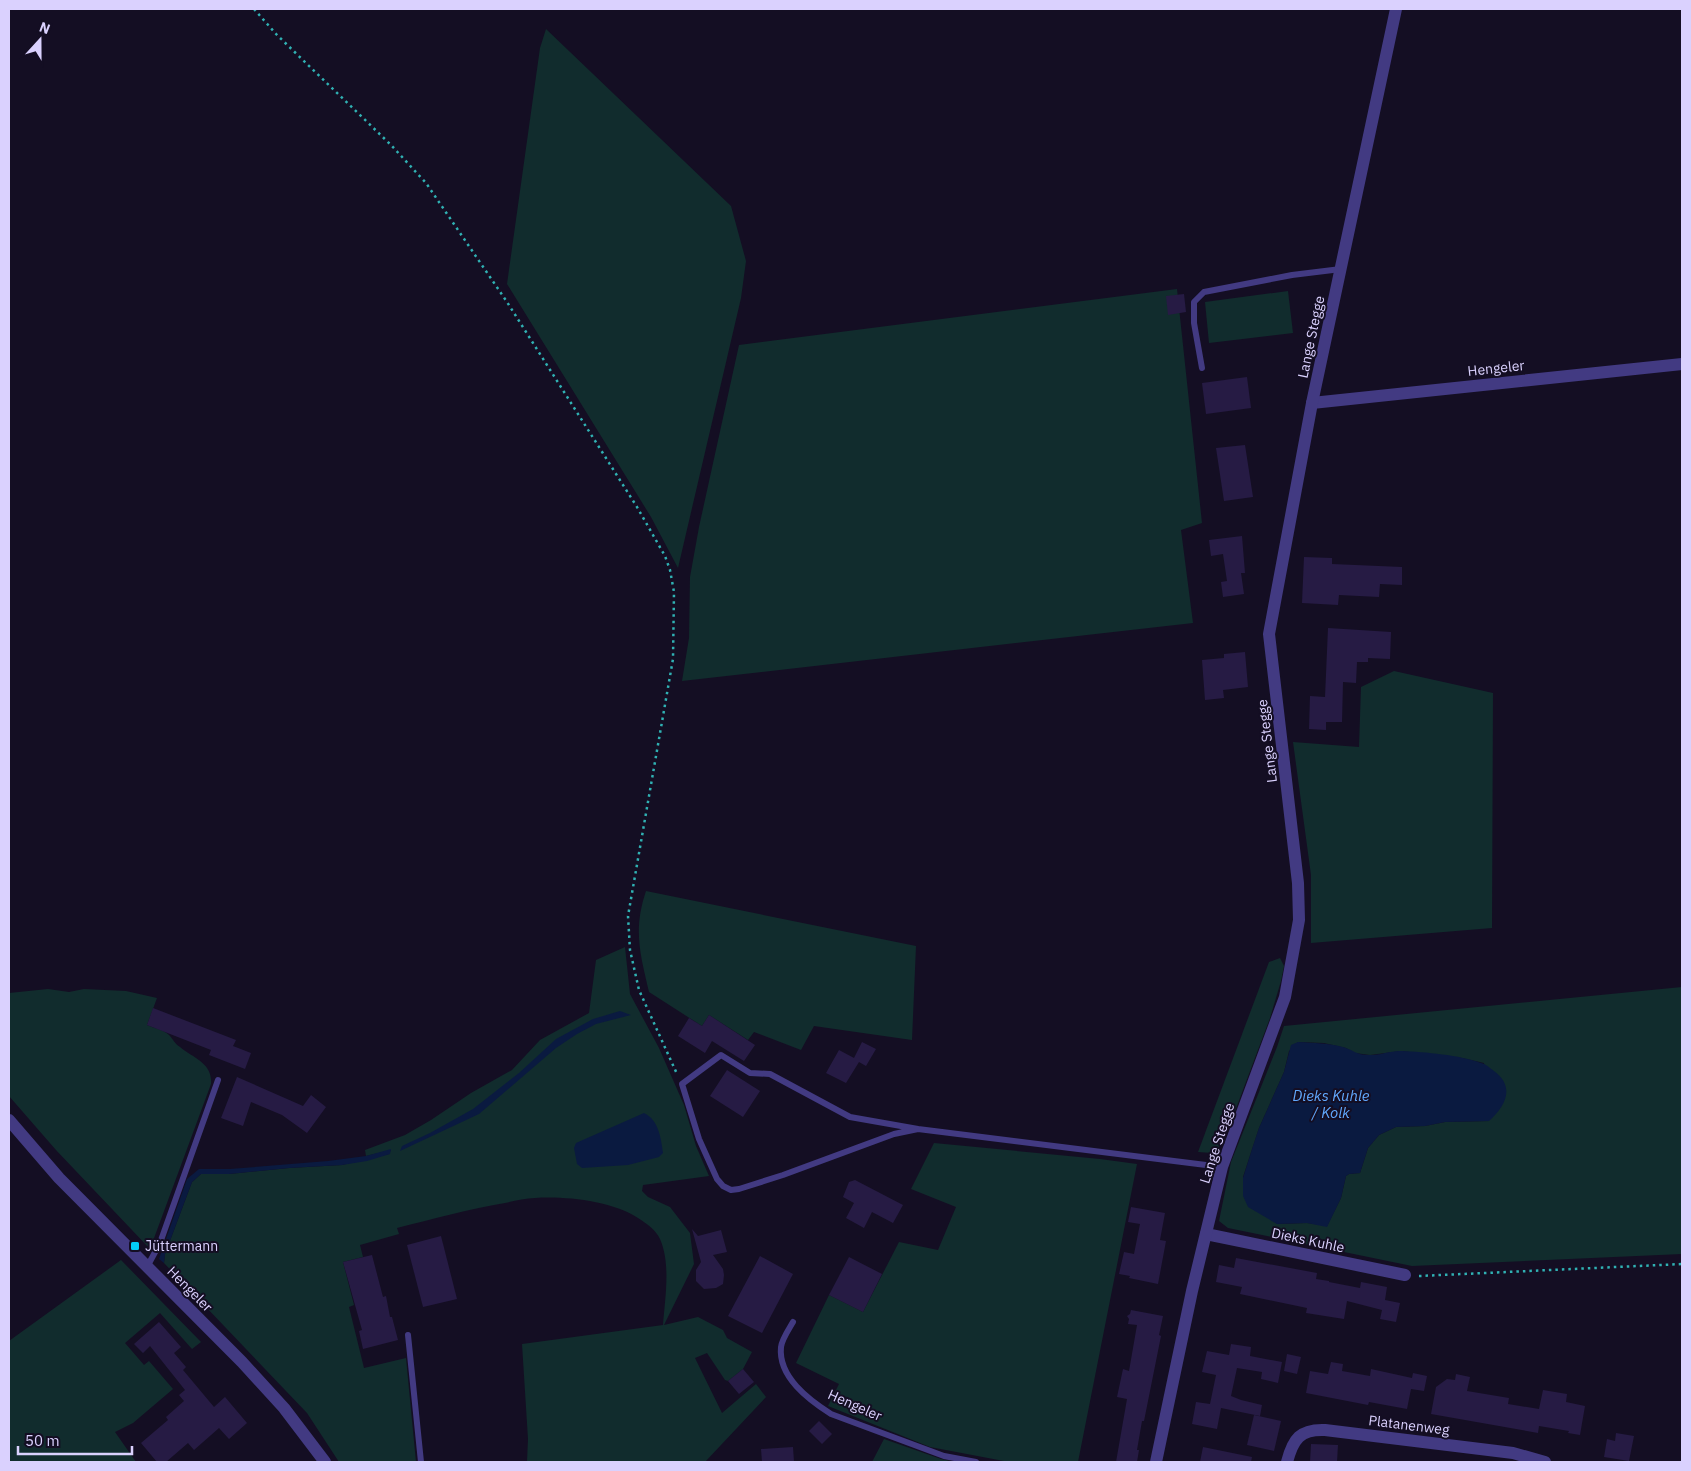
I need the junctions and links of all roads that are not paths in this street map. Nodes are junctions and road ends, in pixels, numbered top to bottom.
1 (1396, 9) edge
2 (1341, 269) junction
3 (1682, 364) edge
4 (1202, 368) dead end
5 (1312, 403) junction
6 (218, 1080) dead end
7 (9, 1120) edge
8 (918, 1129) junction
9 (1222, 1167) junction
10 (1206, 1234) junction
11 (147, 1267) junction
12 (1405, 1275) road end
13 (792, 1322) dead end
14 (408, 1335) dead end
15 (325, 1462) edge
16 (421, 1462) edge
17 (976, 1462) edge
18 (1156, 1462) edge
19 (1288, 1462) edge
20 (1545, 1462) edge

1 - 2 street, Lange Stegge
2 - 4 lane
2 - 5 street, Lange Stegge
3 - 5 street, Hengeler
5 - 9 street, Lange Stegge
6 - 11 lane
7 - 11 street, Hengeler
8 - 8 lane
8 - 9 lane
9 - 10 street, Lange Stegge
10 - 12 street, Dieks Kuhle
10 - 18 street, Lange Stegge
11 - 15 street, Hengeler
13 - 17 lane, Hengeler
14 - 16 lane
19 - 20 street, Platanenweg

